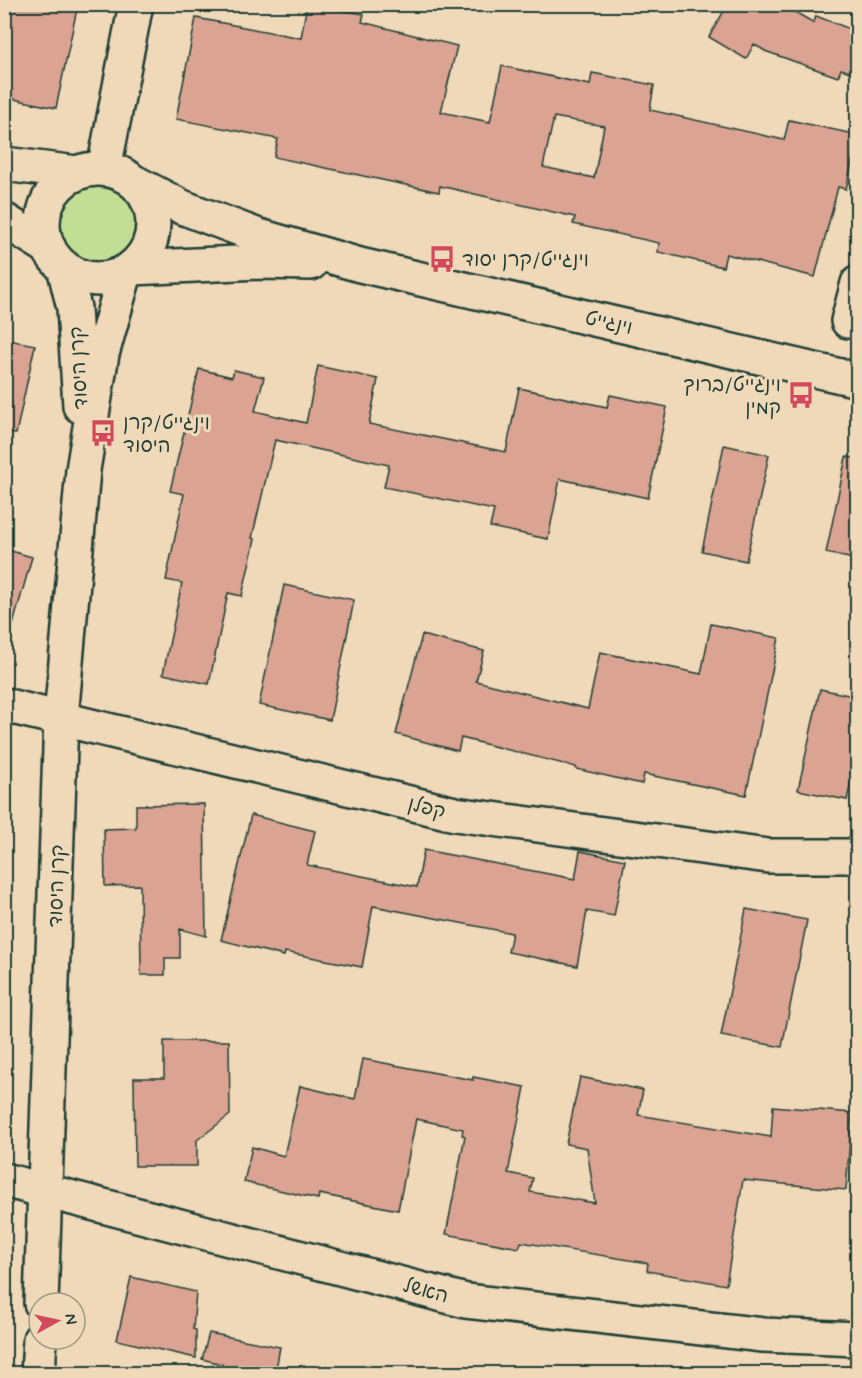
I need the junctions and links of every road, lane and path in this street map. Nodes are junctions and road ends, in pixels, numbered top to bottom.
1 (136, 4) edge
2 (4, 164) edge
3 (91, 171) junction
4 (134, 182) junction
5 (4, 220) edge
6 (57, 257) junction
7 (360, 265) junction
8 (128, 270) junction
9 (858, 283) edge
10 (848, 321) dead end
11 (858, 380) edge
12 (83, 470) junction
13 (4, 705) edge
14 (61, 718) junction
15 (858, 855) edge
16 (4, 1180) edge
17 (46, 1189) junction
18 (42, 1291) edge
19 (858, 1339) edge
20 (39, 1351) edge
21 (38, 1374) edge

1 - 3 street
2 - 3 street
3 - 4 street
3 - 6 street
4 - 7 street, וינגייט
4 - 8 street
5 - 6 street
6 - 8 street
6 - 12 street, קרן היסוד
7 - 8 street, וינגייט
7 - 11 street, וינגייט
8 - 12 street, קרן היסוד
9 - 10 street
12 - 14 street, קרן היסוד
13 - 14 street, קפלן
14 - 15 street, קפלן
14 - 17 street, קרן היסוד
16 - 17 street, האשל
17 - 18 street, קרן היסוד
17 - 19 street, האשל
20 - 21 street

